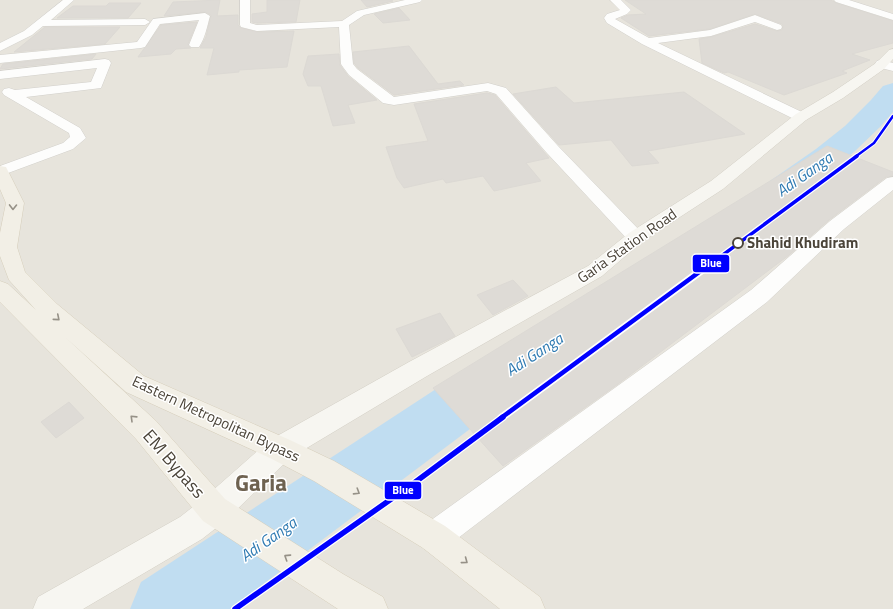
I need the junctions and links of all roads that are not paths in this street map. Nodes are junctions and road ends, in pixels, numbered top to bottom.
1 (69, 0) edge
2 (245, 0) edge
3 (417, 0) edge
4 (615, 0) edge
5 (838, 0) edge
6 (893, 17) edge
7 (145, 22) dead end
8 (40, 23) junction
9 (344, 24) junction
10 (777, 27) dead end
11 (646, 42) junction
12 (195, 45) dead end
13 (0, 48) edge
14 (0, 59) edge
15 (889, 61) edge
16 (0, 75) edge
17 (6, 92) edge
18 (801, 117) junction
19 (0, 171) edge
20 (893, 182) edge
21 (636, 237) junction
22 (0, 288) edge
23 (280, 449) junction
24 (214, 510) junction
25 (422, 531) junction
26 (366, 608) edge
27 (50, 609) edge
28 (528, 609) edge

1 - 8 street
2 - 9 street
3 - 9 street
4 - 11 street
5 - 6 street
7 - 8 street
8 - 13 street
9 - 21 street
10 - 11 street
11 - 18 street
12 - 14 street
15 - 18 main road, Garia Station Road
16 - 17 street
17 - 19 street
18 - 21 main road, Garia Station Road
19 -> 23 main road, Eastern Metropolitan Bypass
20 - 25 street
21 - 23 main road, Garia Station Road
24 -> 22 main road, EM Bypass
23 - 24 main road, Garia Station Road
23 -> 25 main road, Eastern Metropolitan Bypass
26 -> 24 main road, EM Bypass
24 - 27 main road, Garia Station Road
25 -> 28 main road

